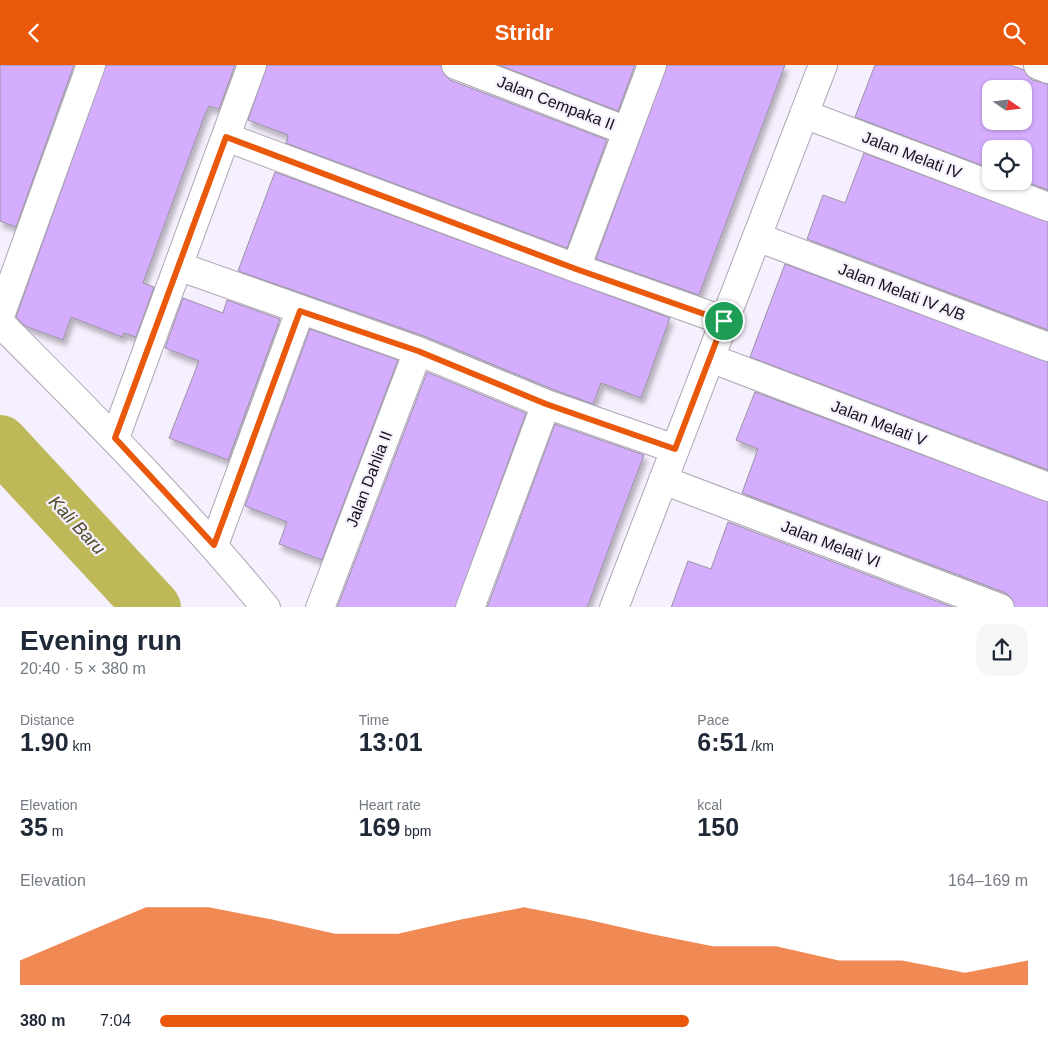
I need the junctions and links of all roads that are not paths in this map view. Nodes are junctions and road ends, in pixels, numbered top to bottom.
1 (91, 65) edge
2 (252, 65) edge
3 (456, 65) edge
4 (652, 65) edge
5 (823, 65) edge
6 (1038, 65) edge
7 (1048, 69) edge
8 (804, 114) junction
9 (628, 131) junction
10 (226, 137) junction
11 (1048, 207) edge
12 (757, 237) junction
13 (178, 266) junction
14 (576, 269) junction
15 (300, 311) junction
16 (0, 315) edge
17 (724, 321) junction
18 (0, 323) edge
19 (1048, 347) edge
20 (418, 351) junction
21 (710, 358) junction
22 (546, 404) junction
23 (116, 435) junction
24 (675, 449) junction
25 (663, 480) junction
26 (1048, 487) edge
27 (214, 545) junction
28 (622, 605) edge
29 (266, 607) edge
30 (320, 607) edge
31 (470, 607) edge
32 (1000, 607) edge

1 - 16 street
2 - 10 street
3 - 9 street, Jalan Cempaka II
4 - 9 street
5 - 8 street
6 - 7 street
8 - 11 street, Jalan Melati IV
8 - 12 street
9 - 14 street
10 - 13 street
10 - 14 street
12 - 17 street
12 - 19 street, Jalan Melati IV A/B
13 - 15 street
13 - 23 street
14 - 17 street
15 - 20 street
15 - 27 street
17 - 21 street
18 - 23 street
20 - 22 street
20 - 30 street, Jalan Dahlia II
21 - 24 street
21 - 26 street, Jalan Melati V
22 - 24 street
22 - 31 street
23 - 27 street
24 - 25 street
25 - 28 street
25 - 32 street, Jalan Melati VI
27 - 29 street

